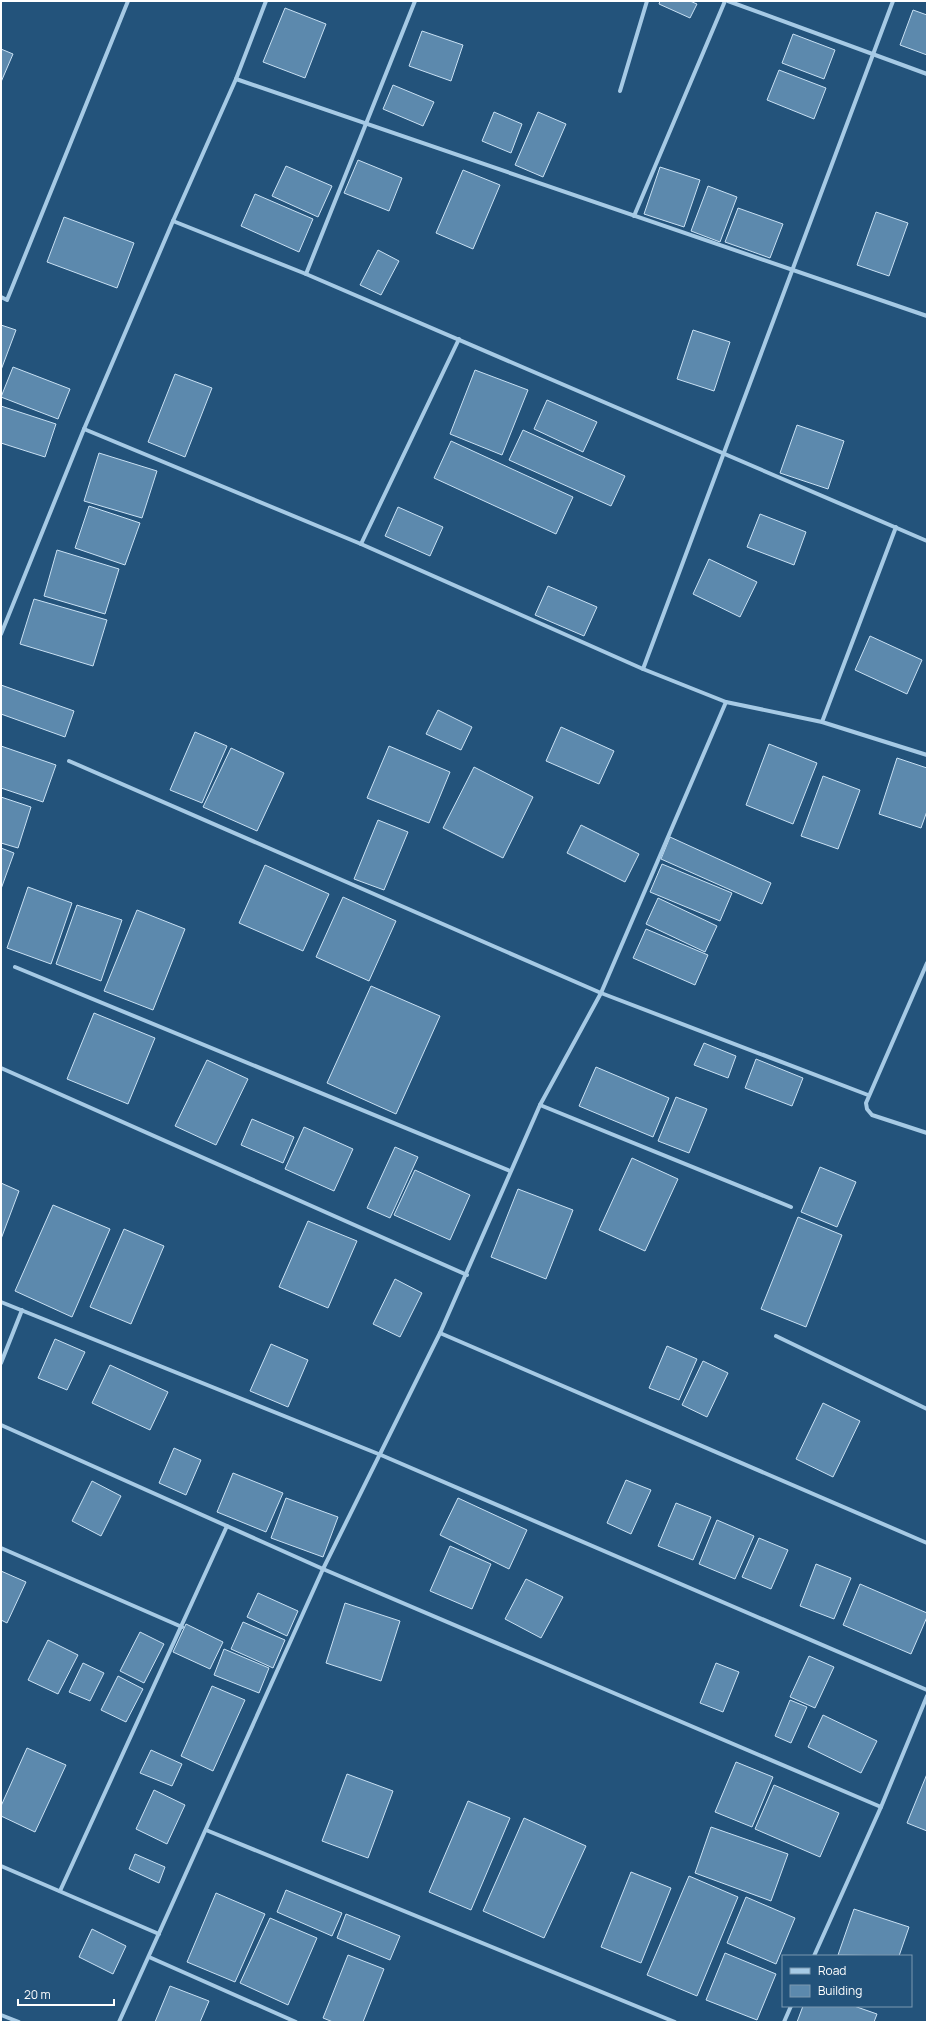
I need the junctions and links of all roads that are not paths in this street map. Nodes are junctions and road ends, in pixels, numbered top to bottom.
1 (128, 1) edge
2 (266, 1) edge
3 (415, 1) edge
4 (647, 1) edge
5 (726, 1) edge
6 (893, 1) edge
7 (875, 54) junction
8 (927, 74) edge
9 (236, 79) junction
10 (620, 91) dead end
11 (366, 124) junction
12 (634, 216) junction
13 (173, 221) junction
14 (793, 270) junction
15 (306, 274) junction
16 (1, 297) edge
17 (927, 316) edge
18 (459, 339) junction
19 (84, 429) junction
20 (724, 454) junction
21 (896, 527) junction
22 (927, 541) edge
23 (361, 544) junction
24 (1, 634) edge
25 (643, 669) junction
26 (726, 702) junction
27 (822, 722) junction
28 (927, 755) edge
29 (69, 761) dead end
30 (927, 963) edge
31 (15, 967) dead end
32 (601, 993) junction
33 (1, 1068) edge
34 (868, 1095) junction
35 (540, 1105) junction
36 (927, 1133) edge
37 (510, 1171) junction
38 (791, 1207) dead end
39 (467, 1275) junction
40 (1, 1302) edge
41 (22, 1310) junction
42 (440, 1333) junction
43 (776, 1336) dead end
44 (1, 1363) edge
45 (927, 1408) edge
46 (1, 1425) edge
47 (381, 1455) junction
48 (227, 1526) junction
49 (927, 1543) edge
50 (1, 1548) edge
51 (324, 1570) junction
52 (182, 1627) junction
53 (927, 1690) edge
54 (927, 1696) edge
55 (881, 1807) junction
56 (206, 1830) junction
57 (1, 1866) edge
58 (60, 1891) junction
59 (159, 1934) junction
60 (814, 1955) edge
61 (149, 1957) junction
62 (791, 2007) edge
63 (1, 2015) edge
64 (19, 2022) edge
65 (119, 2022) edge
66 (296, 2022) edge
67 (675, 2022) edge
68 (784, 2022) edge

1 - 16 street
2 - 9 street
3 - 11 street
4 - 10 street
5 - 7 street
5 - 12 street
6 - 7 street
7 - 8 street
7 - 14 street
9 - 11 street
9 - 13 street
11 - 12 street
11 - 15 street
12 - 14 street
13 - 15 street
13 - 19 street
14 - 17 street
14 - 20 street
15 - 18 street
18 - 20 street
18 - 23 street
19 - 23 street
19 - 24 street
20 - 21 street
20 - 25 street
21 - 22 street
21 - 27 street
23 - 25 street
25 - 26 street
26 - 27 street
26 - 32 street
27 - 28 street
29 - 32 street
30 - 34 street
31 - 37 street
32 - 34 street
32 - 35 street
33 - 39 street
34 - 36 street
35 - 37 street
35 - 38 street
37 - 39 street
39 - 42 street
40 - 41 street
41 - 44 street
41 - 47 street
42 - 47 street
42 - 49 street
43 - 45 street
46 - 48 street
47 - 51 street
47 - 53 street
48 - 51 street
48 - 52 street
50 - 52 street
51 - 55 street
51 - 56 street
52 - 58 street
54 - 55 street
55 - 60 street
56 - 59 street
56 - 67 street
57 - 58 street
58 - 59 street
59 - 61 street
61 - 65 street
61 - 66 street
62 - 68 street
63 - 64 street

